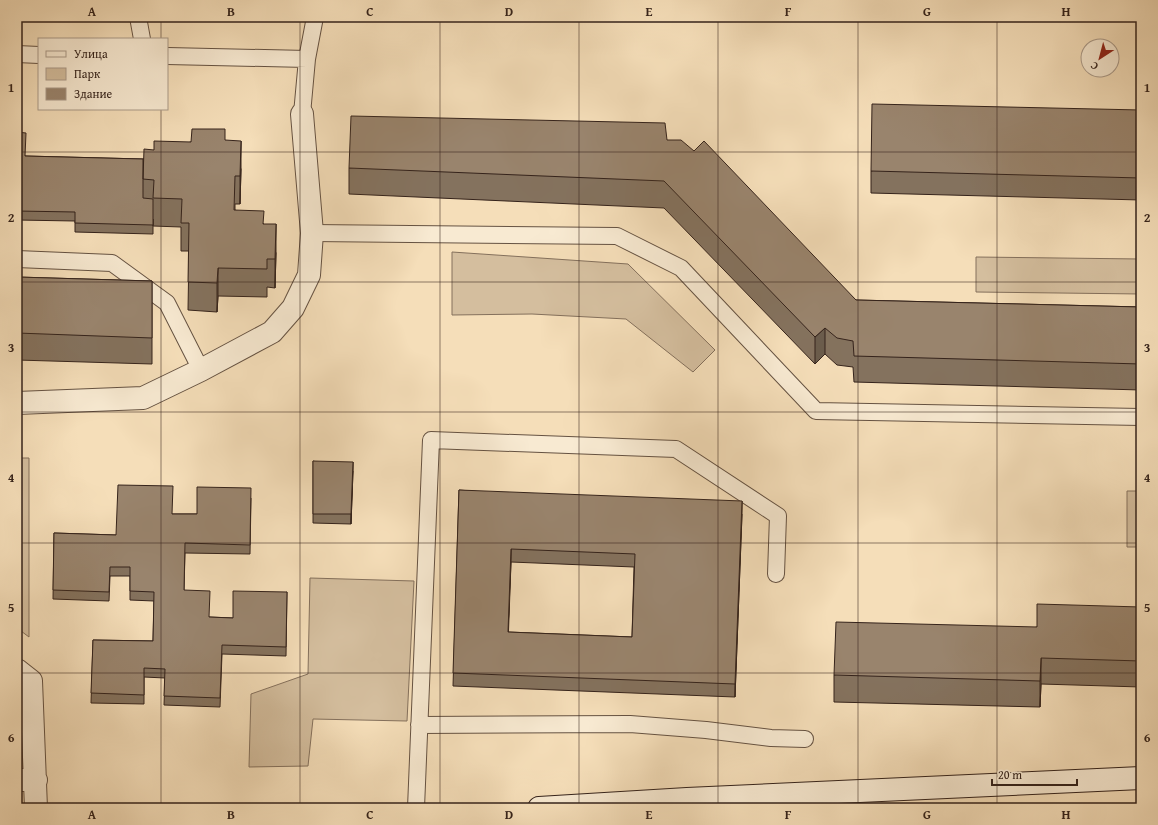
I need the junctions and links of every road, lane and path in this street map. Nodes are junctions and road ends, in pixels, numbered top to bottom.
1 (138, 17) edge
2 (315, 17) edge
3 (142, 38) edge
4 (17, 54) edge
5 (38, 55) edge
6 (168, 56) edge
7 (307, 59) junction
8 (302, 114) joint
9 (312, 233) junction
10 (17, 259) edge
11 (202, 370) junction
12 (17, 403) edge
13 (1141, 417) edge
14 (776, 574) dead end
15 (17, 670) edge
16 (419, 725) junction
17 (805, 739) dead end
18 (1141, 778) edge
19 (26, 780) edge
20 (36, 808) edge
21 (416, 808) edge
22 (539, 808) edge

1 - 3 lane
2 - 7 lane
4 - 5 lane
6 - 7 lane
7 - 8 lane
8 - 9 street
9 - 11 street
9 - 13 lane
10 - 11 lane
11 - 12 street
14 - 16 lane
15 - 19 street
16 - 17 lane
16 - 21 lane
18 - 22 street
19 - 20 street

